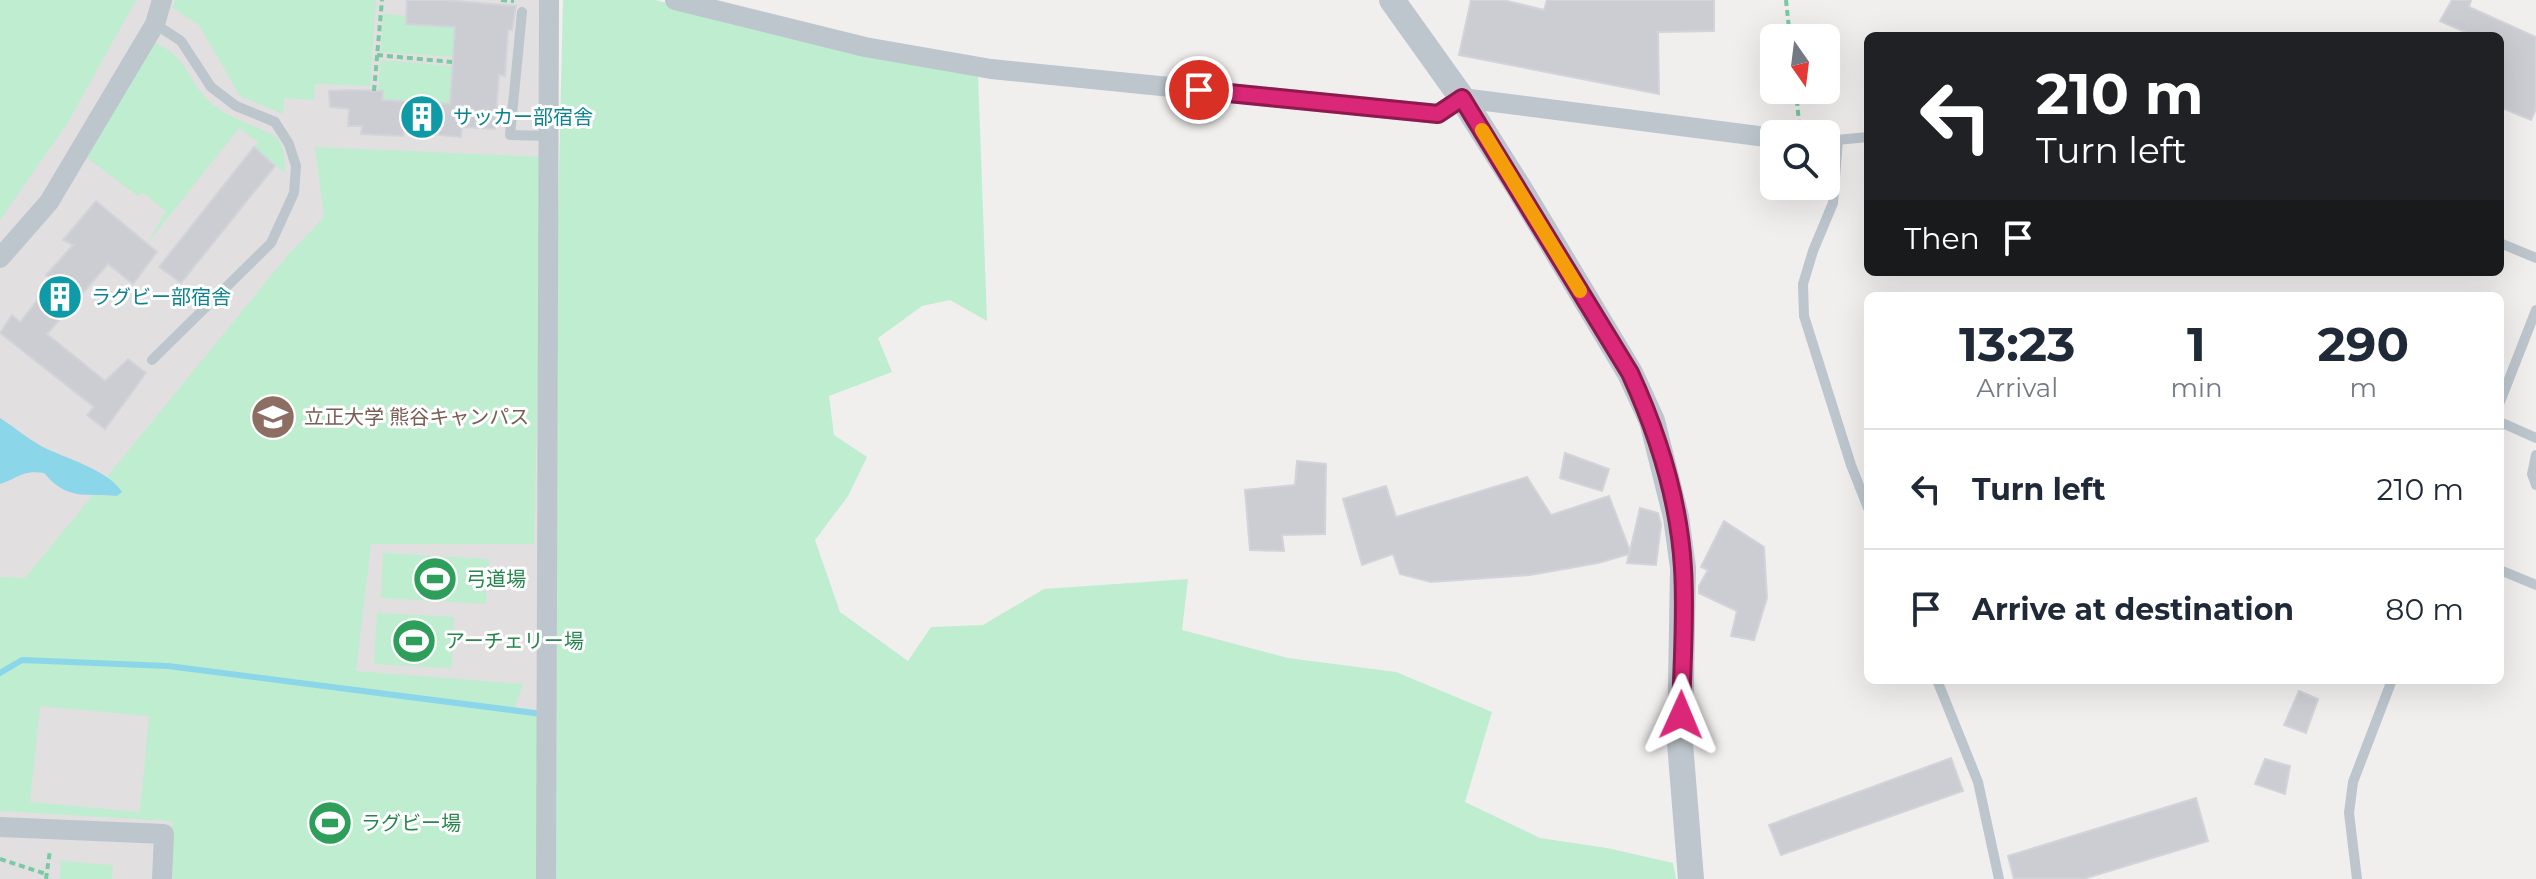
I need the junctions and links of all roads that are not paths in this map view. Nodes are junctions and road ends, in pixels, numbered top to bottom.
1 (162, 0) edge
2 (549, 0) edge
3 (675, 0) edge
4 (1392, 0) edge
5 (522, 12) dead end
6 (155, 24) junction
7 (1462, 98) junction
8 (549, 136) junction
9 (1760, 136) edge
10 (1864, 137) edge
11 (1840, 140) edge
12 (1833, 200) edge
13 (2504, 245) edge
14 (0, 258) edge
15 (2536, 258) edge
16 (2536, 310) edge
17 (152, 360) dead end
18 (2504, 392) edge
19 (2504, 424) edge
20 (2536, 438) edge
21 (2536, 455) edge
22 (2536, 485) edge
23 (1864, 498) edge
24 (2504, 572) edge
25 (2536, 585) edge
26 (1939, 684) edge
27 (2390, 684) edge
28 (0, 827) edge
29 (162, 879) edge
30 (546, 879) edge
31 (1691, 879) edge
32 (1999, 879) edge
33 (2357, 879) edge

1 - 6 street
2 - 8 street
3 - 7 street
4 - 7 street
5 - 8 lane
6 - 14 street
6 - 17 lane
7 - 9 street
7 - 31 street
8 - 30 street
10 - 11 lane
12 - 23 lane
13 - 15 lane
16 - 18 lane
19 - 20 lane
21 - 22 lane
24 - 25 lane
26 - 32 lane
27 - 33 lane
28 - 29 street

